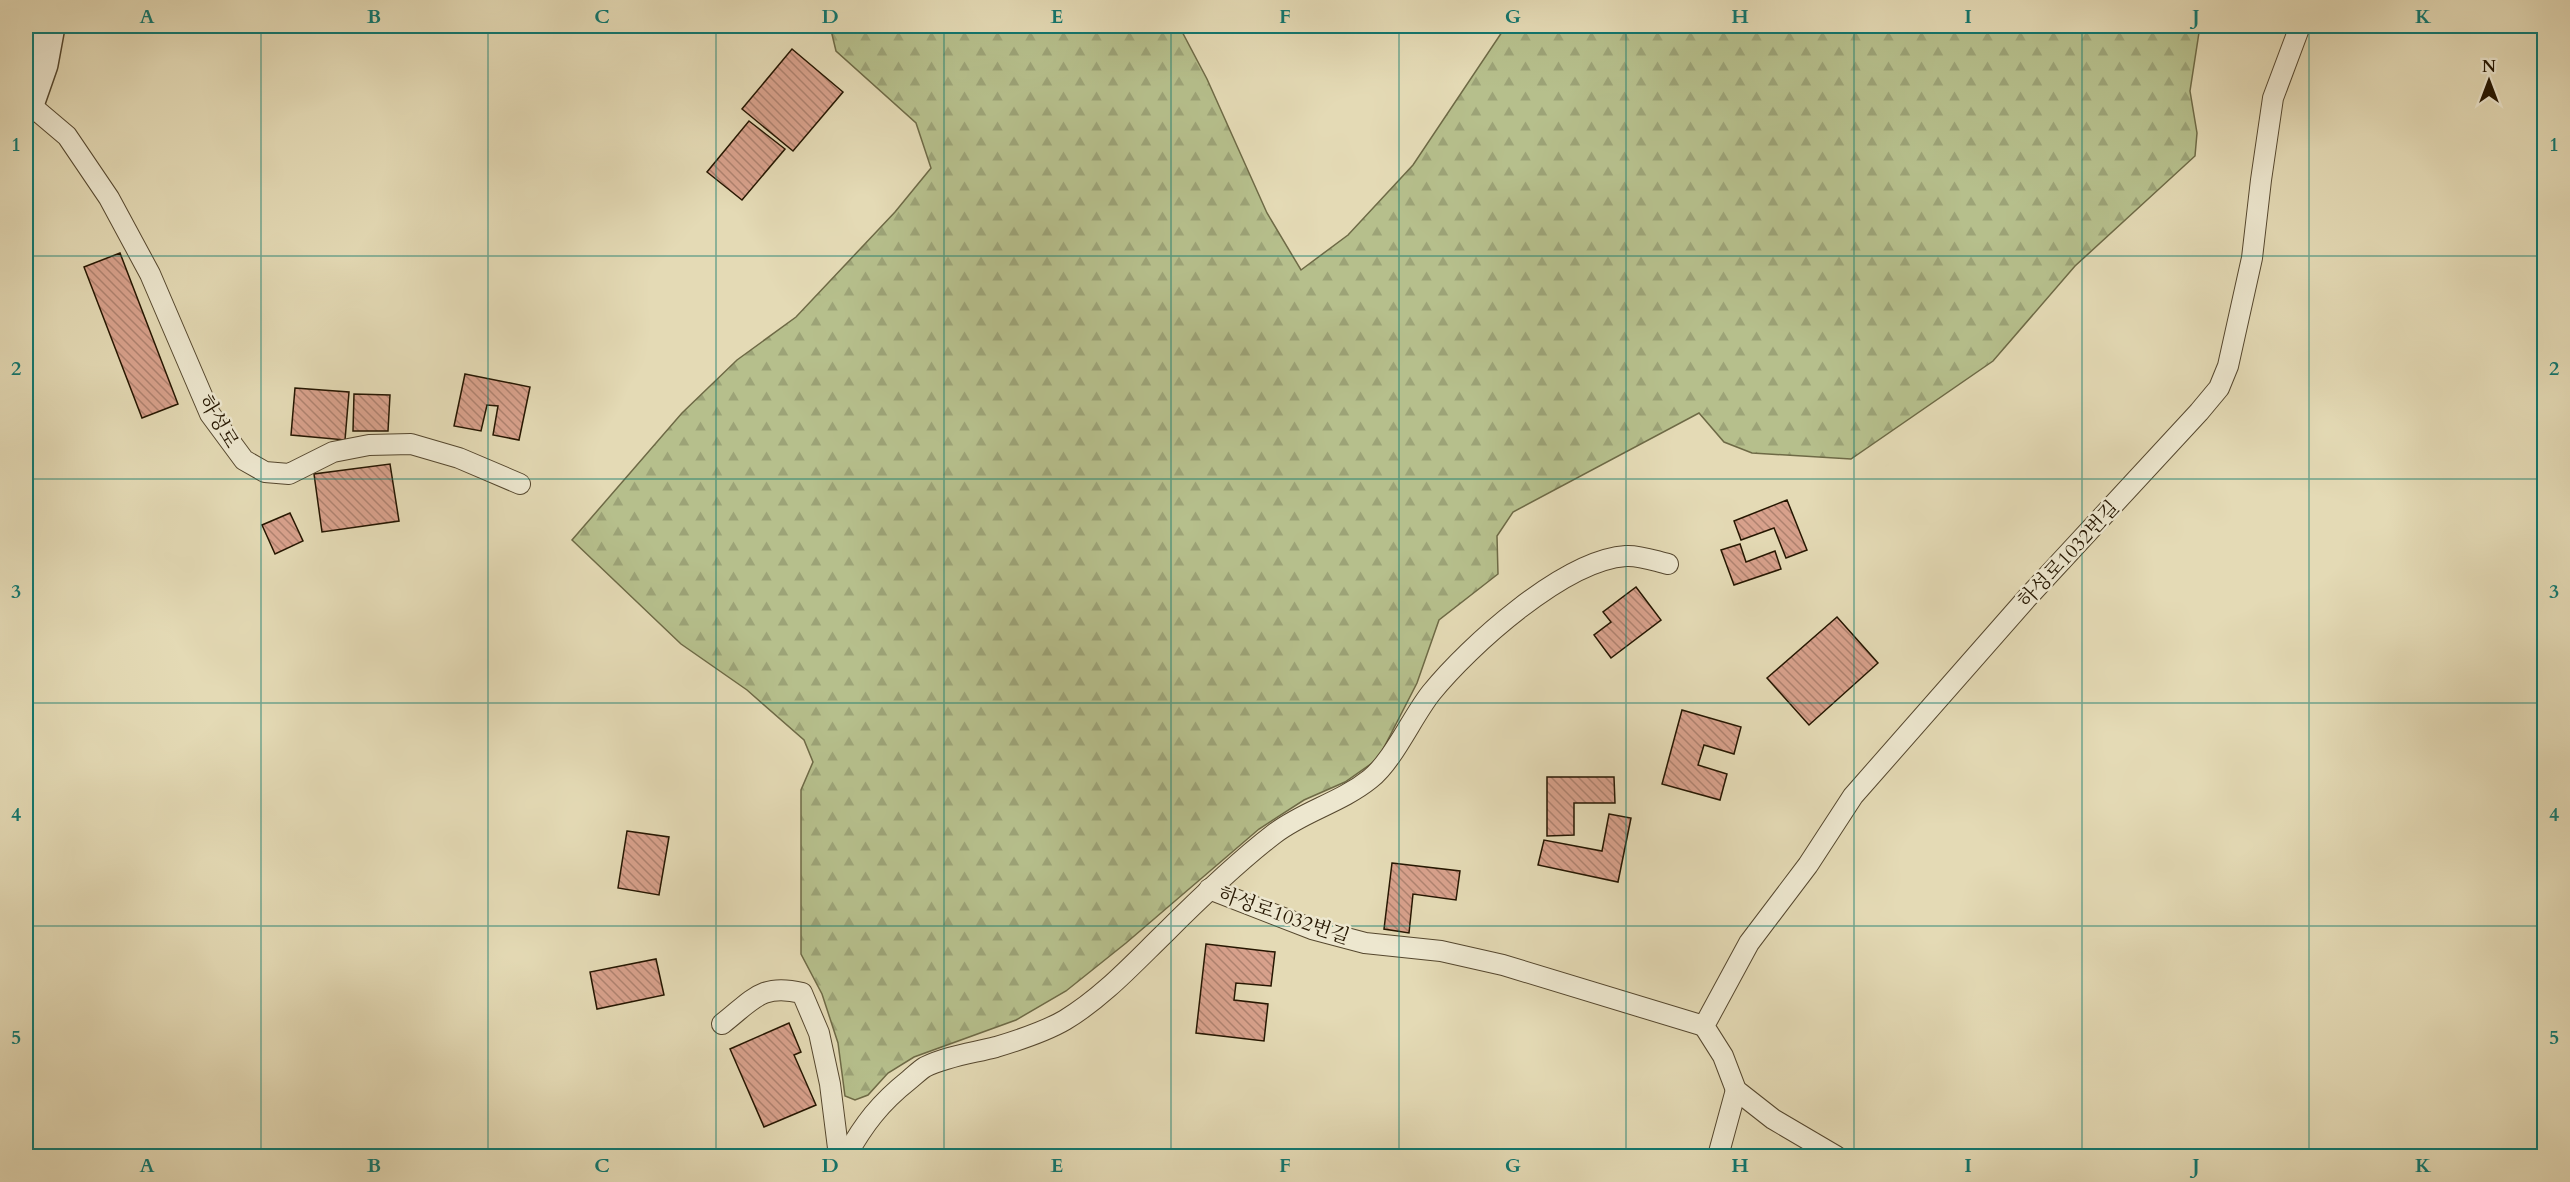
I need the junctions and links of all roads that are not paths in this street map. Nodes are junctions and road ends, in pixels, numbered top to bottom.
1 (48, 26) edge
2 (2300, 26) edge
3 (27, 105) edge
4 (520, 484) dead end
5 (1668, 564) dead end
6 (1209, 889) junction
7 (722, 1024) dead end
8 (1704, 1026) junction
9 (1736, 1089) junction
10 (839, 1156) edge
11 (846, 1156) edge
12 (1718, 1156) edge
13 (1836, 1156) edge

1 - 3 street, 하성로
2 - 8 lane, 하성로1032번길
3 - 4 lane, 하성로
5 - 6 lane
6 - 8 lane, 하성로1032번길
6 - 11 lane, 하성로1032번길
7 - 10 lane
8 - 9 lane
9 - 12 lane
9 - 13 lane

